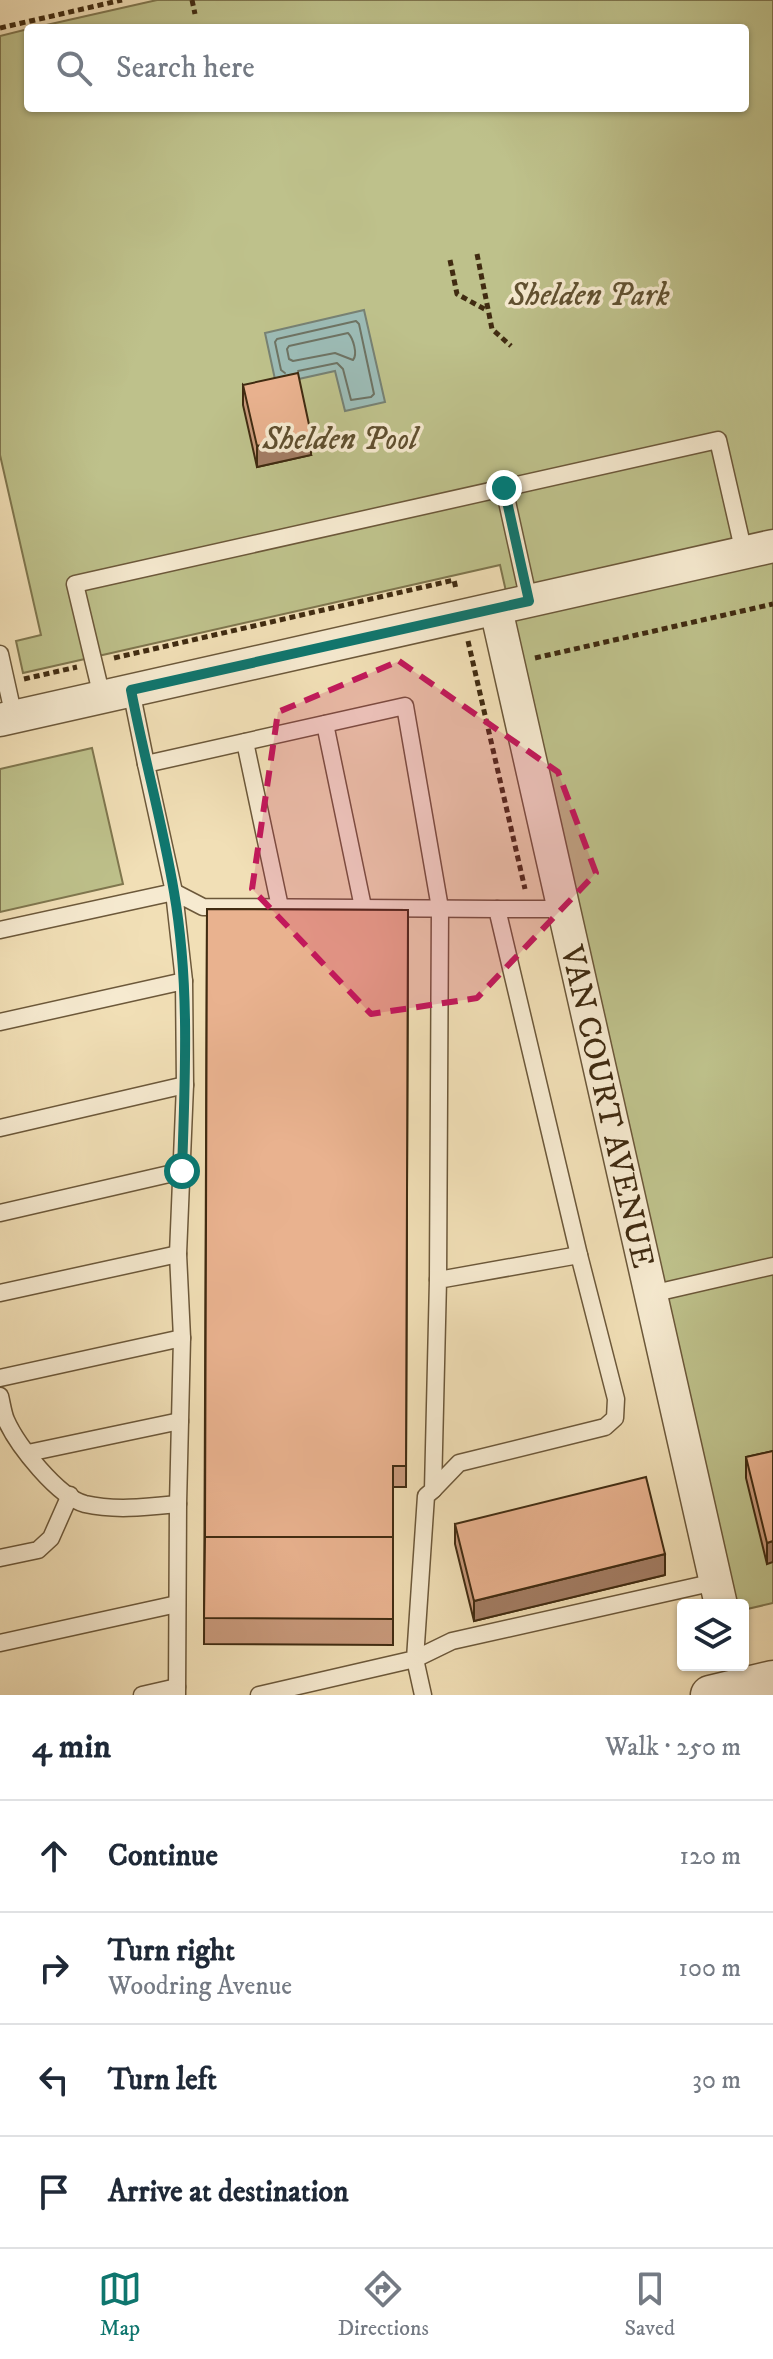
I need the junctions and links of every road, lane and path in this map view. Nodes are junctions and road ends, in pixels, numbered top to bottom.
1 (122, 0) edge
2 (192, 0) edge
3 (195, 14) dead end
4 (0, 28) edge
5 (477, 254) dead end
6 (450, 260) dead end
7 (489, 311) junction
8 (511, 346) dead end
9 (504, 488) junction
10 (759, 550) edge
11 (529, 601) junction
12 (773, 604) edge
13 (496, 609) junction
14 (462, 616) junction
15 (0, 654) edge
16 (94, 662) junction
17 (508, 664) junction
18 (475, 672) junction
19 (6, 683) junction
20 (117, 694) junction
21 (7, 718) edge
22 (325, 724) junction
23 (245, 742) junction
24 (146, 764) junction
25 (174, 892) junction
26 (280, 907) junction
27 (363, 907) junction
28 (440, 908) junction
29 (497, 909) junction
30 (530, 909) junction
31 (564, 909) junction
32 (0, 930) edge
33 (184, 981) junction
34 (0, 1022) edge
35 (185, 1085) junction
36 (0, 1128) edge
37 (182, 1171) junction
38 (0, 1213) edge
39 (178, 1254) junction
40 (579, 1255) junction
41 (773, 1266) edge
42 (438, 1280) junction
43 (0, 1293) edge
44 (651, 1294) junction
45 (182, 1338) junction
46 (0, 1378) edge
47 (0, 1396) edge
48 (180, 1421) junction
49 (28, 1453) junction
50 (433, 1490) junction
51 (70, 1495) junction
52 (178, 1504) junction
53 (0, 1558) edge
54 (718, 1593) edge
55 (177, 1604) junction
56 (0, 1643) edge
57 (415, 1659) junction
58 (177, 1691) edge
59 (142, 1695) edge
60 (259, 1695) edge
61 (423, 1695) edge

1 - 4 path
2 - 3 path
5 - 7 path
6 - 7 path
7 - 8 path
9 - 10 lane
9 - 11 lane
9 - 16 lane
10 - 11 street
11 - 13 street
12 - 17 path
13 - 14 street
13 - 17 street, VAN COURT AVENUE
14 - 16 path
14 - 18 path
14 - 20 street
15 - 19 lane
16 - 19 path
16 - 20 lane
17 - 18 path
17 - 31 street, VAN COURT AVENUE
18 - 30 path
19 - 21 lane
20 - 21 street
20 - 24 lane
22 - 23 lane
22 - 27 lane
22 - 28 lane
23 - 24 lane
23 - 26 lane
24 - 25 lane
25 - 26 lane
25 - 32 lane
25 - 33 lane
26 - 27 lane
27 - 28 lane
28 - 29 lane
28 - 42 lane
29 - 30 lane
29 - 40 lane
30 - 31 lane
31 - 44 street, VAN COURT AVENUE
33 - 34 lane
33 - 35 lane
35 - 36 lane
35 - 37 lane
37 - 38 lane
37 - 39 lane
39 - 43 lane
39 - 45 lane
40 - 42 lane
40 - 50 lane
41 - 44 lane
42 - 50 lane
44 - 54 street, VAN COURT AVENUE
45 - 46 lane
45 - 48 lane
47 - 49 lane
48 - 49 lane
48 - 52 lane
49 - 51 lane
50 - 57 lane
51 - 52 lane
51 - 53 lane
52 - 55 lane
54 - 57 lane
55 - 56 lane
55 - 58 lane
57 - 60 lane
57 - 61 lane
58 - 59 lane

